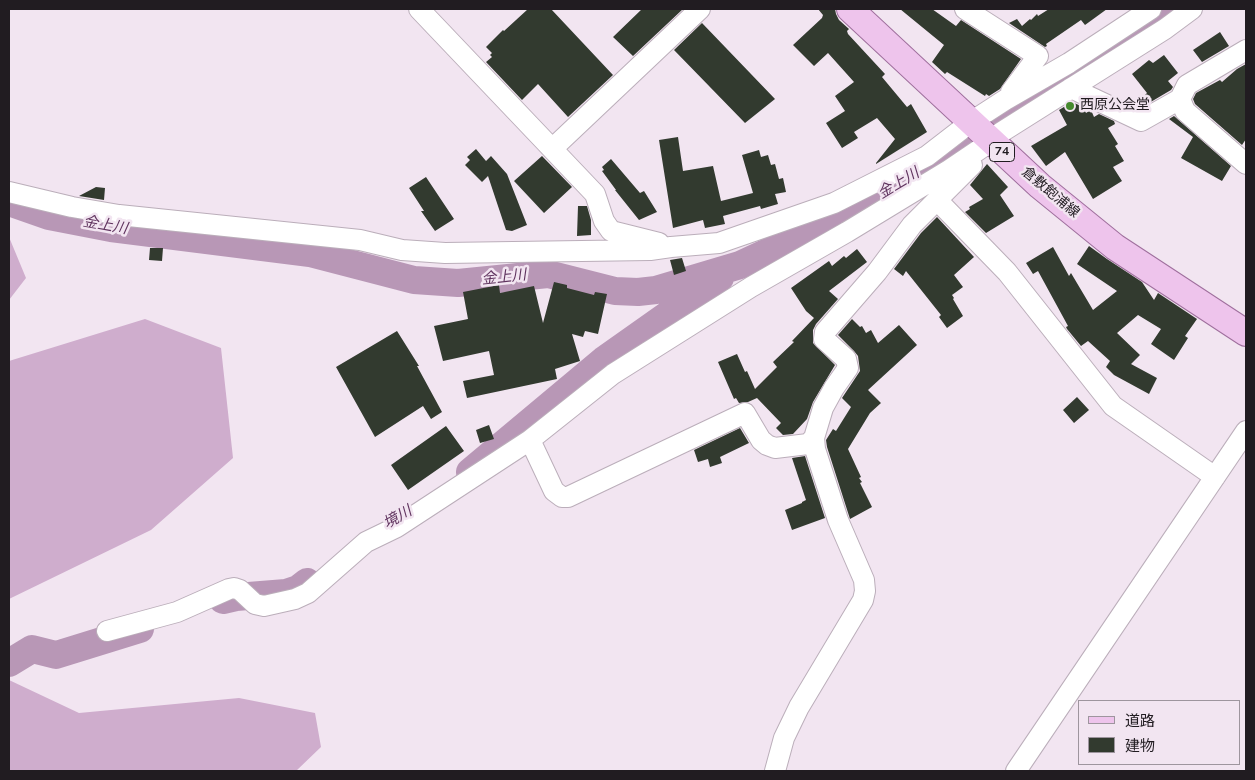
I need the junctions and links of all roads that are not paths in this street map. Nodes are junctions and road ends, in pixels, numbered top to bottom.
1 (419, 9) edge
2 (700, 9) edge
3 (850, 9) edge
4 (965, 9) edge
5 (1151, 9) edge
6 (1192, 9) edge
7 (1246, 50) edge
8 (1071, 88) junction
9 (1180, 98) junction
10 (1005, 100) junction
11 (981, 136) junction
12 (552, 149) junction
13 (1246, 164) edge
14 (9, 192) edge
15 (937, 200) junction
16 (671, 247) junction
17 (1246, 334) edge
18 (1246, 431) edge
19 (814, 438) junction
20 (530, 440) junction
21 (1215, 477) junction
22 (108, 631) dead end
23 (775, 771) edge
24 (1016, 771) edge

1 - 12 street
2 - 12 street
3 - 11 main road, 倉敷飽浦線 / 74
4 - 10 street
5 - 10 street
6 - 8 street
7 - 9 street
8 - 9 street
8 - 11 street
9 - 13 street
10 - 11 street
11 - 15 street
11 - 16 street
11 - 17 main road, 倉敷飽浦線 / 74
11 - 20 street
12 - 16 street
14 - 16 street
15 - 19 street
15 - 21 street
18 - 21 street
19 - 20 street
19 - 23 street
20 - 22 street
21 - 24 street

